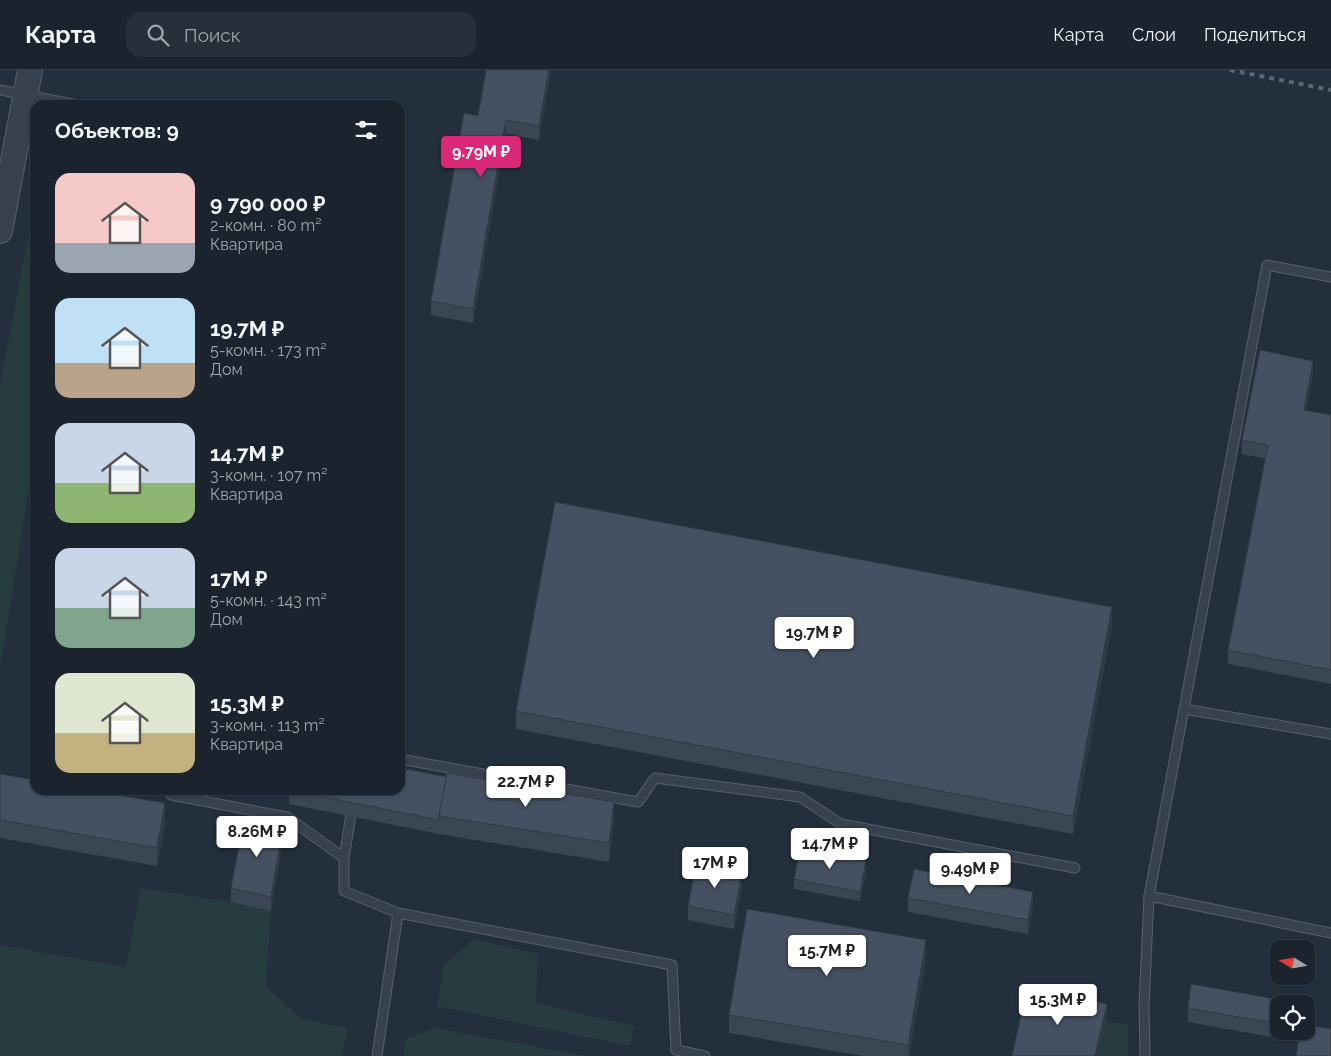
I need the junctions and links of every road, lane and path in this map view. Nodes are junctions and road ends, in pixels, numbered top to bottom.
1 (30, 70) edge
2 (0, 90) edge
3 (25, 95) junction
4 (52, 100) edge
5 (0, 231) edge
6 (1331, 277) edge
7 (1184, 709) junction
8 (1331, 734) edge
9 (405, 760) edge
10 (171, 795) dead end
11 (354, 795) edge
12 (344, 858) junction
13 (1075, 868) dead end
14 (1149, 896) junction
15 (398, 913) junction
16 (1331, 933) edge
17 (377, 1056) edge
18 (705, 1056) edge
19 (1145, 1056) edge

1 - 3 street
2 - 3 lane
3 - 4 lane
3 - 5 street
6 - 7 lane
7 - 8 lane
7 - 14 lane
9 - 13 lane
10 - 12 lane
11 - 12 lane
12 - 15 lane
14 - 16 lane
14 - 19 lane
15 - 17 lane
15 - 18 lane

